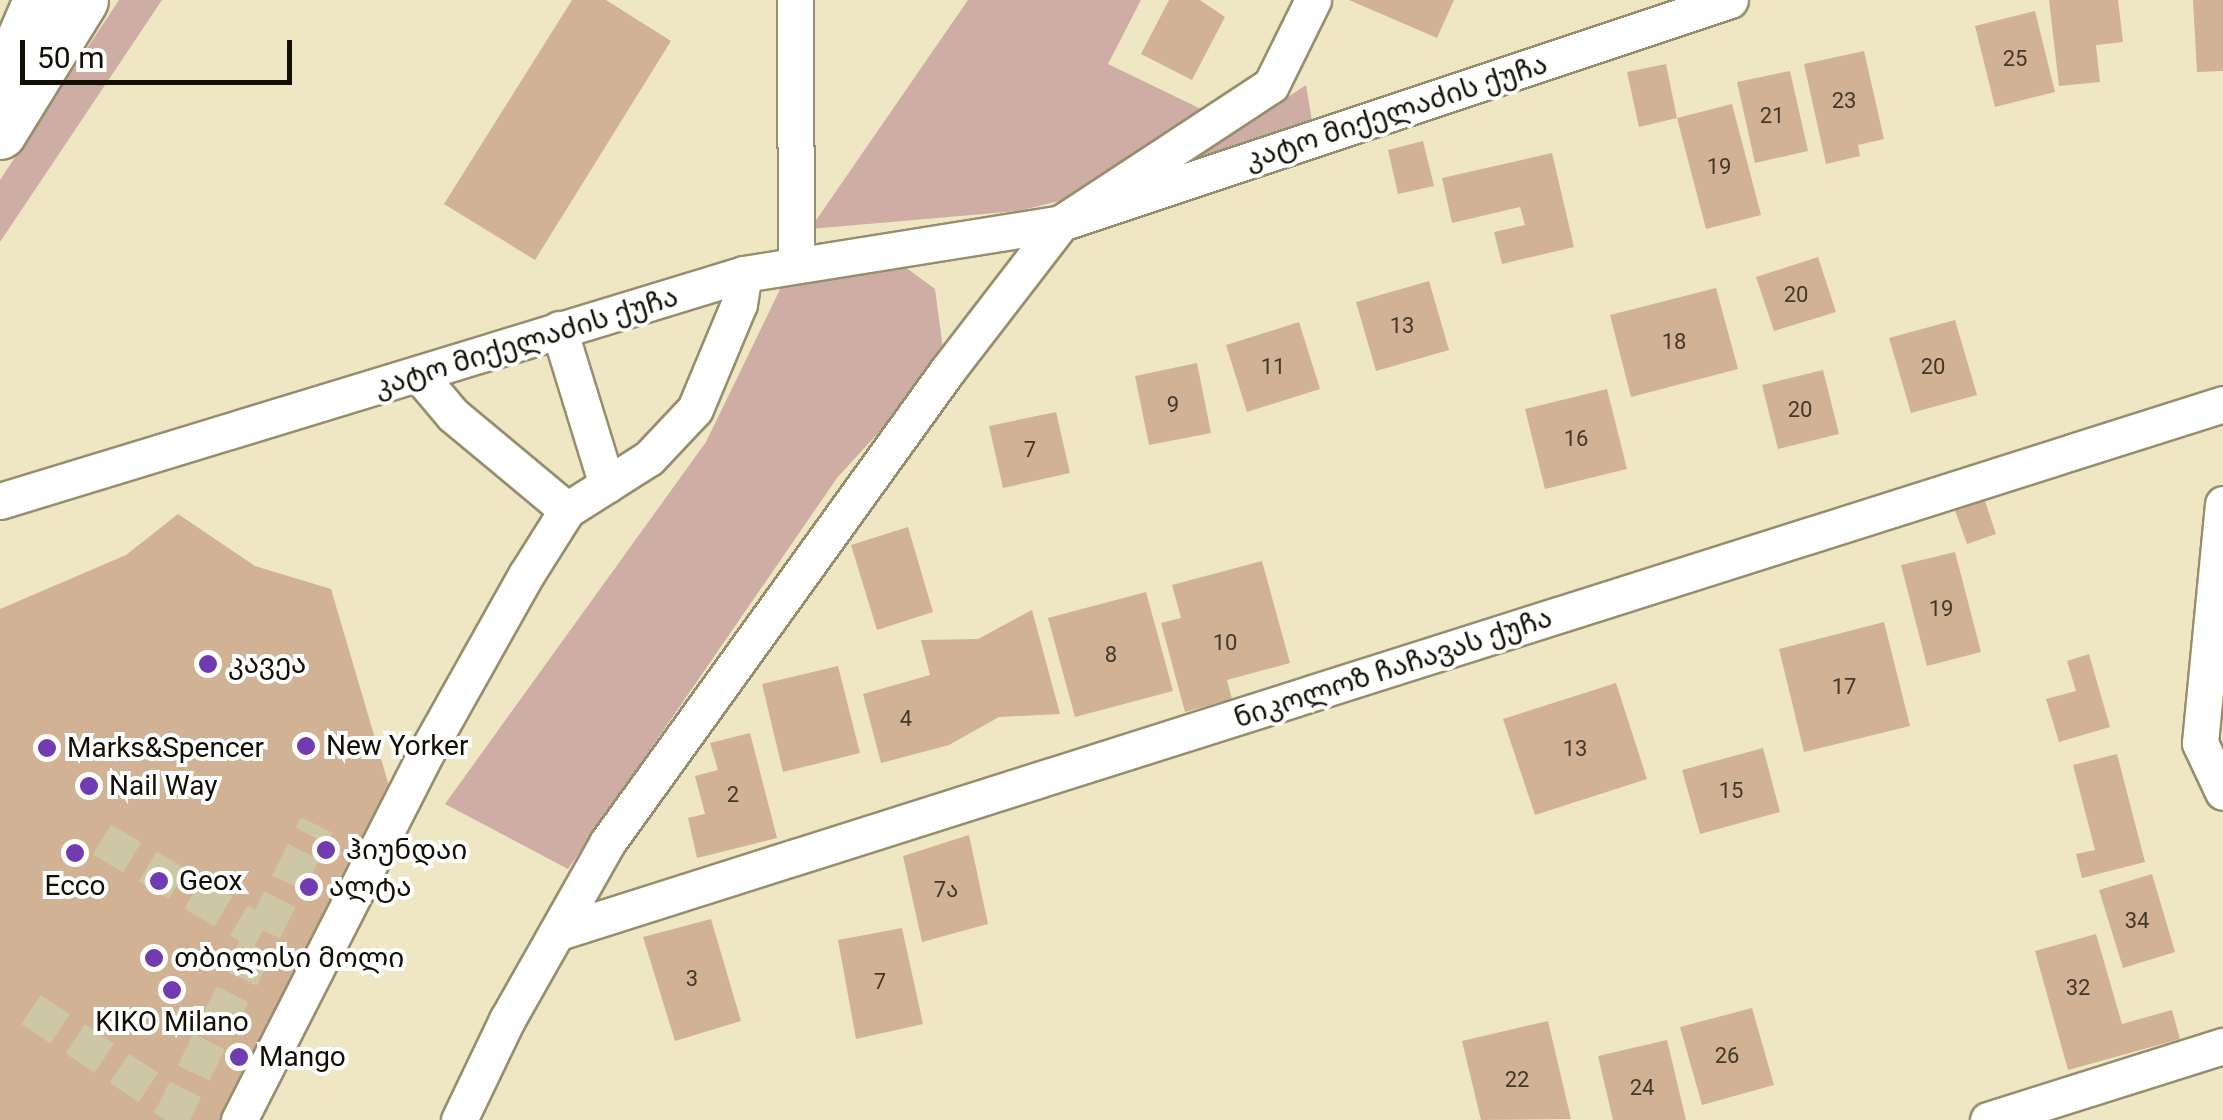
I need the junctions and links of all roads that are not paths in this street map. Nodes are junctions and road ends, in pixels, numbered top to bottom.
1 (36, 0) edge
2 (82, 0) edge
3 (795, 0) edge
4 (1313, 0) edge
5 (1727, 0) edge
6 (0, 83) edge
7 (0, 133) edge
8 (1061, 223) junction
9 (796, 262) junction
10 (744, 274) junction
11 (559, 329) junction
12 (420, 376) junction
13 (2223, 404) edge
14 (607, 485) junction
15 (0, 501) edge
16 (2223, 504) edge
17 (567, 510) junction
18 (2223, 792) edge
19 (562, 931) junction
20 (2223, 1046) edge
21 (239, 1120) edge
22 (460, 1120) edge
23 (1988, 1120) edge

1 - 6 main road
2 - 7 highway
3 - 9 street
4 - 8 street
5 - 8 street, კატო მიქელაძის ქუჩა
8 - 9 street, კატო მიქელაძის ქუჩა
8 - 19 street
9 - 10 street, კატო მიქელაძის ქუჩა
10 - 11 street, კატო მიქელაძის ქუჩა
10 - 14 street
11 - 12 street, კატო მიქელაძის ქუჩა
11 - 14 street
12 - 15 street, კატო მიქელაძის ქუჩა
12 - 17 street
13 - 19 street, ნიკოლოზ ჩაჩავას ქუჩა
14 - 17 street
16 - 18 street
17 - 21 street
19 - 22 street
20 - 23 street

